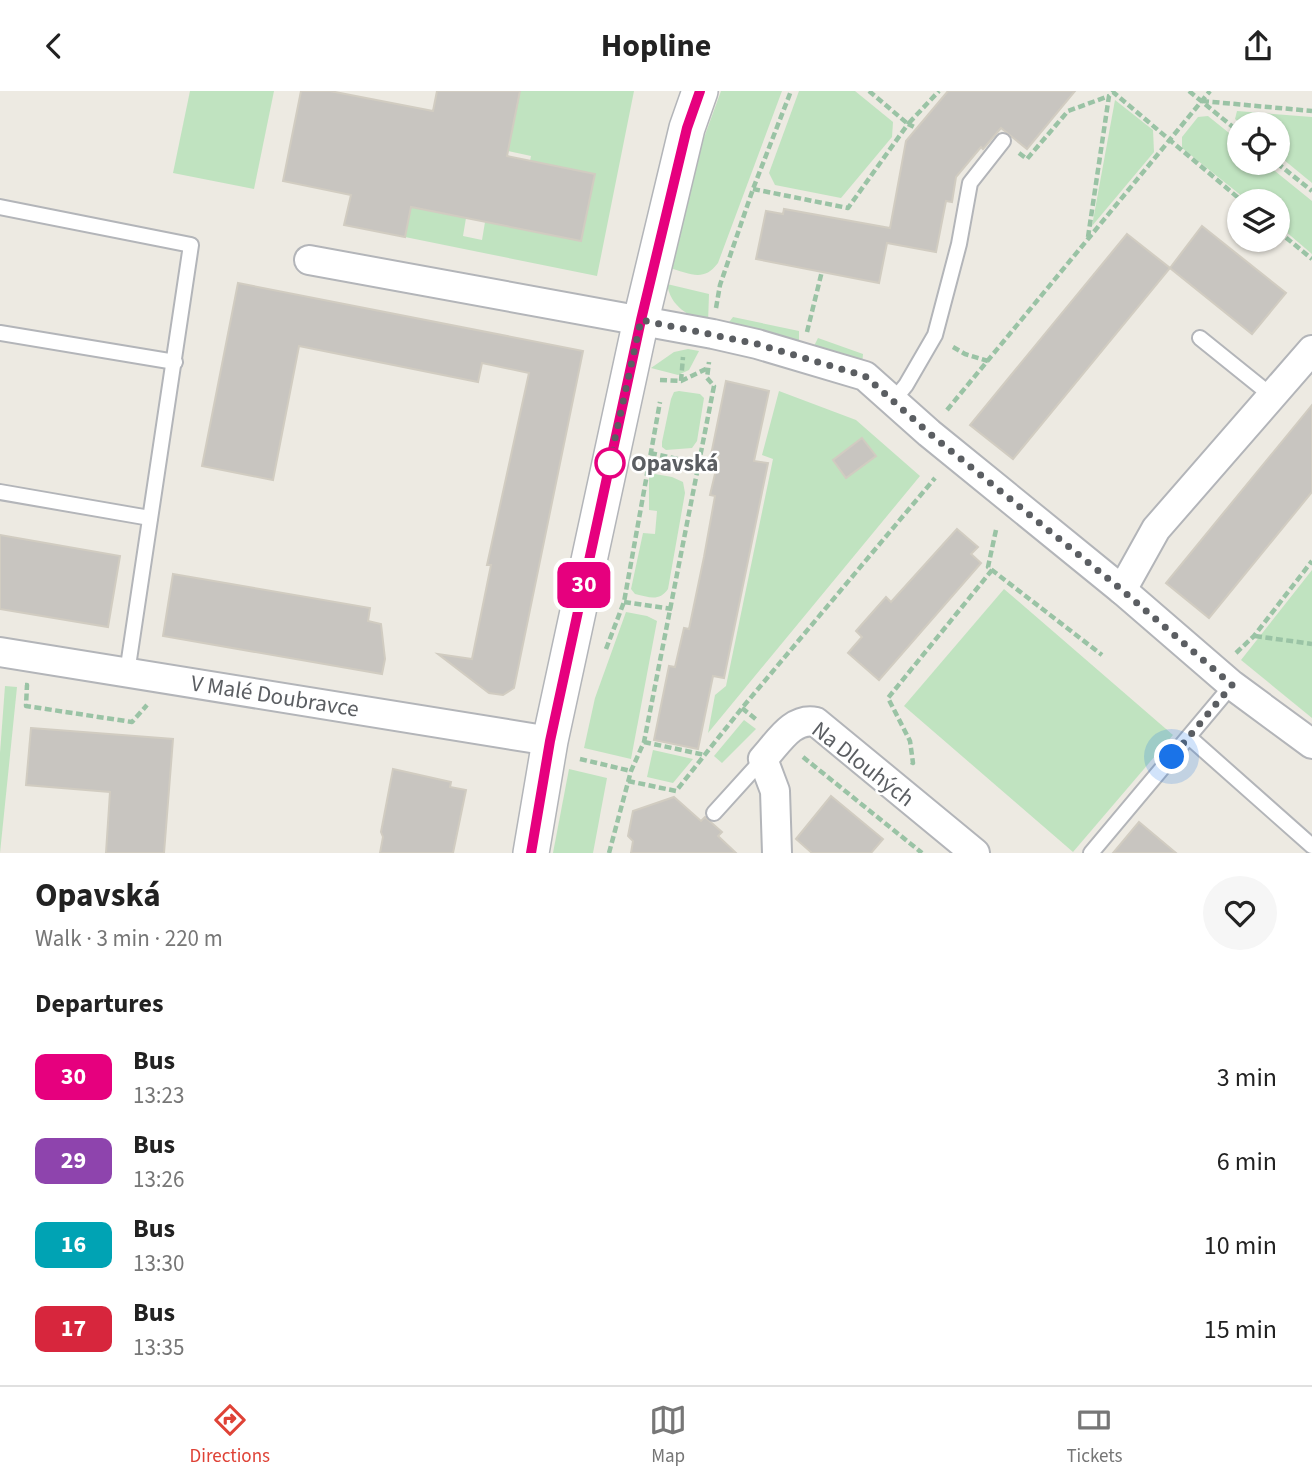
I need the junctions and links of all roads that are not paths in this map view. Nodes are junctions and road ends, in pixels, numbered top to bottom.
1 (700, 91) edge
2 (1003, 141) road end
3 (0, 207) edge
4 (309, 260) dead end
5 (641, 320) junction
6 (0, 333) edge
7 (1200, 338) dead end
8 (1312, 350) edge
9 (175, 362) junction
10 (1272, 396) junction
11 (893, 401) junction
12 (0, 492) edge
13 (150, 518) junction
14 (1122, 590) junction
15 (0, 652) edge
16 (127, 673) junction
17 (1224, 678) junction
18 (1189, 737) junction
19 (1312, 744) edge
20 (564, 750) junction
21 (772, 750) junction
22 (714, 813) dead end
23 (1312, 846) edge
24 (531, 853) edge
25 (777, 853) edge
26 (975, 853) edge
27 (1091, 853) edge

1 - 5 street
2 - 11 lane
3 - 9 lane
4 - 5 street
5 - 11 street
5 - 20 street
6 - 9 lane
7 - 10 lane
8 - 10 street
9 - 13 lane
10 - 14 street
11 - 14 street
12 - 13 lane
13 - 16 lane
14 - 17 street
15 - 16 street, V Malé Doubravce
16 - 20 street, V Malé Doubravce
17 - 18 lane
17 - 19 street
18 - 23 lane
18 - 27 lane
20 - 24 street
21 - 22 lane
21 - 25 street
21 - 26 street, Na Dlouhých

